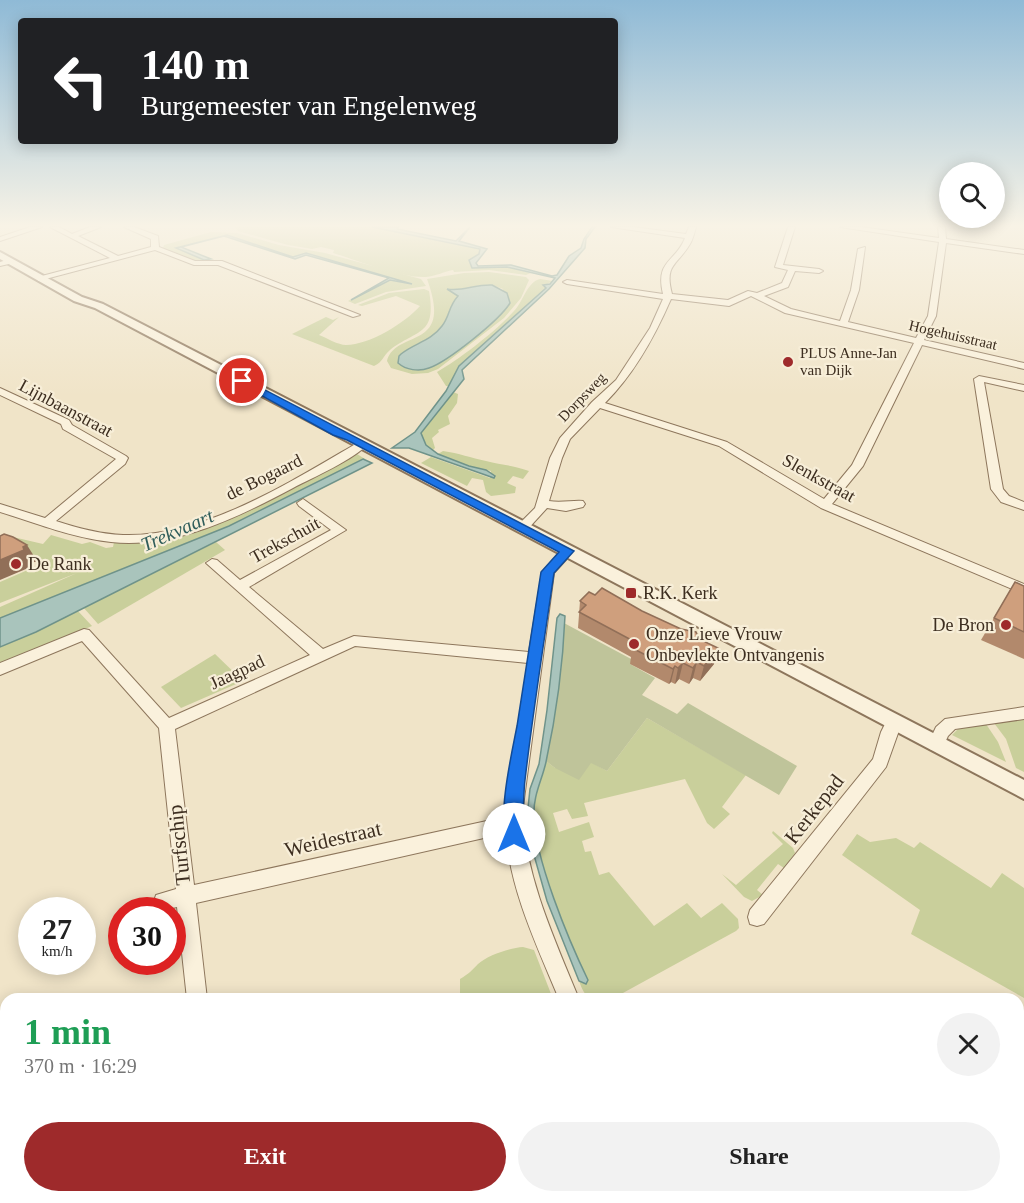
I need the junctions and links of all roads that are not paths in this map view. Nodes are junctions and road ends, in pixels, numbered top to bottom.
1 (49, 283) edge
2 (274, 283) edge
3 (575, 283) edge
4 (665, 283) edge
5 (786, 283) edge
6 (856, 283) edge
7 (937, 283) edge
8 (668, 296) junction
9 (756, 296) junction
10 (356, 315) dead end
11 (843, 325) junction
12 (919, 343) junction
13 (1024, 366) edge
14 (1024, 388) edge
15 (0, 391) edge
16 (596, 404) junction
17 (363, 444) junction
18 (303, 503) dead end
19 (543, 504) junction
20 (579, 504) dead end
21 (825, 505) junction
22 (1024, 506) edge
23 (0, 508) edge
24 (47, 522) junction
25 (522, 528) junction
26 (568, 551) junction
27 (212, 563) dead end
28 (240, 586) junction
29 (1024, 589) edge
30 (321, 656) junction
31 (535, 658) junction
32 (0, 669) edge
33 (1024, 713) edge
34 (894, 722) junction
35 (167, 726) junction
36 (936, 744) junction
37 (1024, 790) edge
38 (513, 823) junction
39 (185, 896) junction
40 (181, 897) edge
41 (757, 917) dead end
42 (196, 993) edge
43 (567, 993) edge

1 - 17 street
2 - 10 street
3 - 8 street
4 - 8 street, Dorpsweg
5 - 9 street
6 - 11 street
7 - 12 street
8 - 9 street
8 - 16 street, Dorpsweg
9 - 11 street, Hogehuisstraat
11 - 12 street, Hogehuisstraat
12 - 13 street, Hogehuisstraat
12 - 21 street
14 - 22 street
15 - 24 street, Lijnbaanstraat
16 - 19 street, Dorpsweg
16 - 21 street, Slenkstraat
17 - 24 street, de Bogaard
17 - 25 street
18 - 28 street, Trekschuit
19 - 20 street
19 - 25 street, Dorpsweg
21 - 29 street, Slenkstraat
23 - 24 street, de Bogaard
25 - 26 street
26 - 31 street
26 - 34 street
27 - 28 street, Trekschuit
28 - 30 street, Trekschuit
30 - 31 street, Jaagpad
30 - 35 street, Jaagpad
31 - 38 street
32 - 35 street
33 - 36 street
34 - 36 street
34 - 41 street, Kerkepad
35 - 39 street, Turfschip
36 - 37 street
38 - 39 street, Weidestraat
38 - 43 street
39 - 40 street, Weidestraat
39 - 42 street, Turfschip

